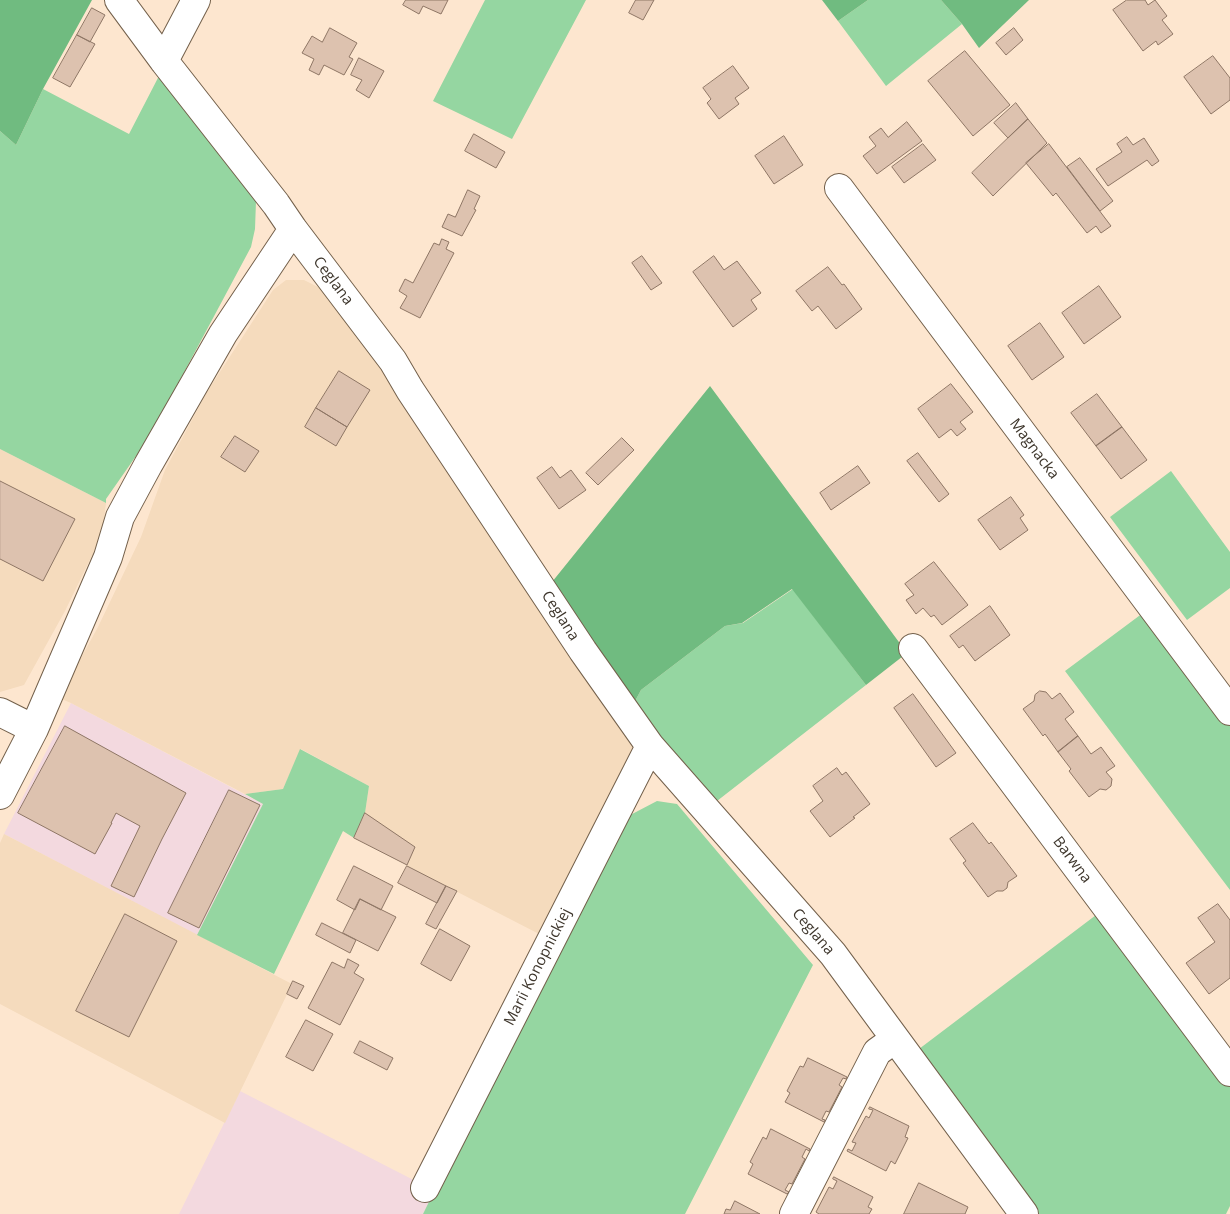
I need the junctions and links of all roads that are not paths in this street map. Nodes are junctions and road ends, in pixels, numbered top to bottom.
1 (120, 0) edge
2 (196, 0) edge
3 (164, 61) junction
4 (839, 188) dead end
5 (293, 229) junction
6 (913, 648) dead end
7 (1230, 710) edge
8 (0, 712) edge
9 (34, 729) junction
10 (650, 746) junction
11 (0, 795) edge
12 (895, 1039) junction
13 (1230, 1072) edge
14 (425, 1188) dead end
15 (794, 1214) edge
16 (1024, 1214) edge

1 - 3 street, Ceglana
2 - 3 street
3 - 5 street, Ceglana
4 - 7 street, Magnacka
5 - 9 street
5 - 10 street, Ceglana
6 - 13 street, Barwna
8 - 9 street
9 - 11 street
10 - 12 street, Ceglana
10 - 14 street, Marii Konopnickiej
12 - 15 street
12 - 16 street, Ceglana

